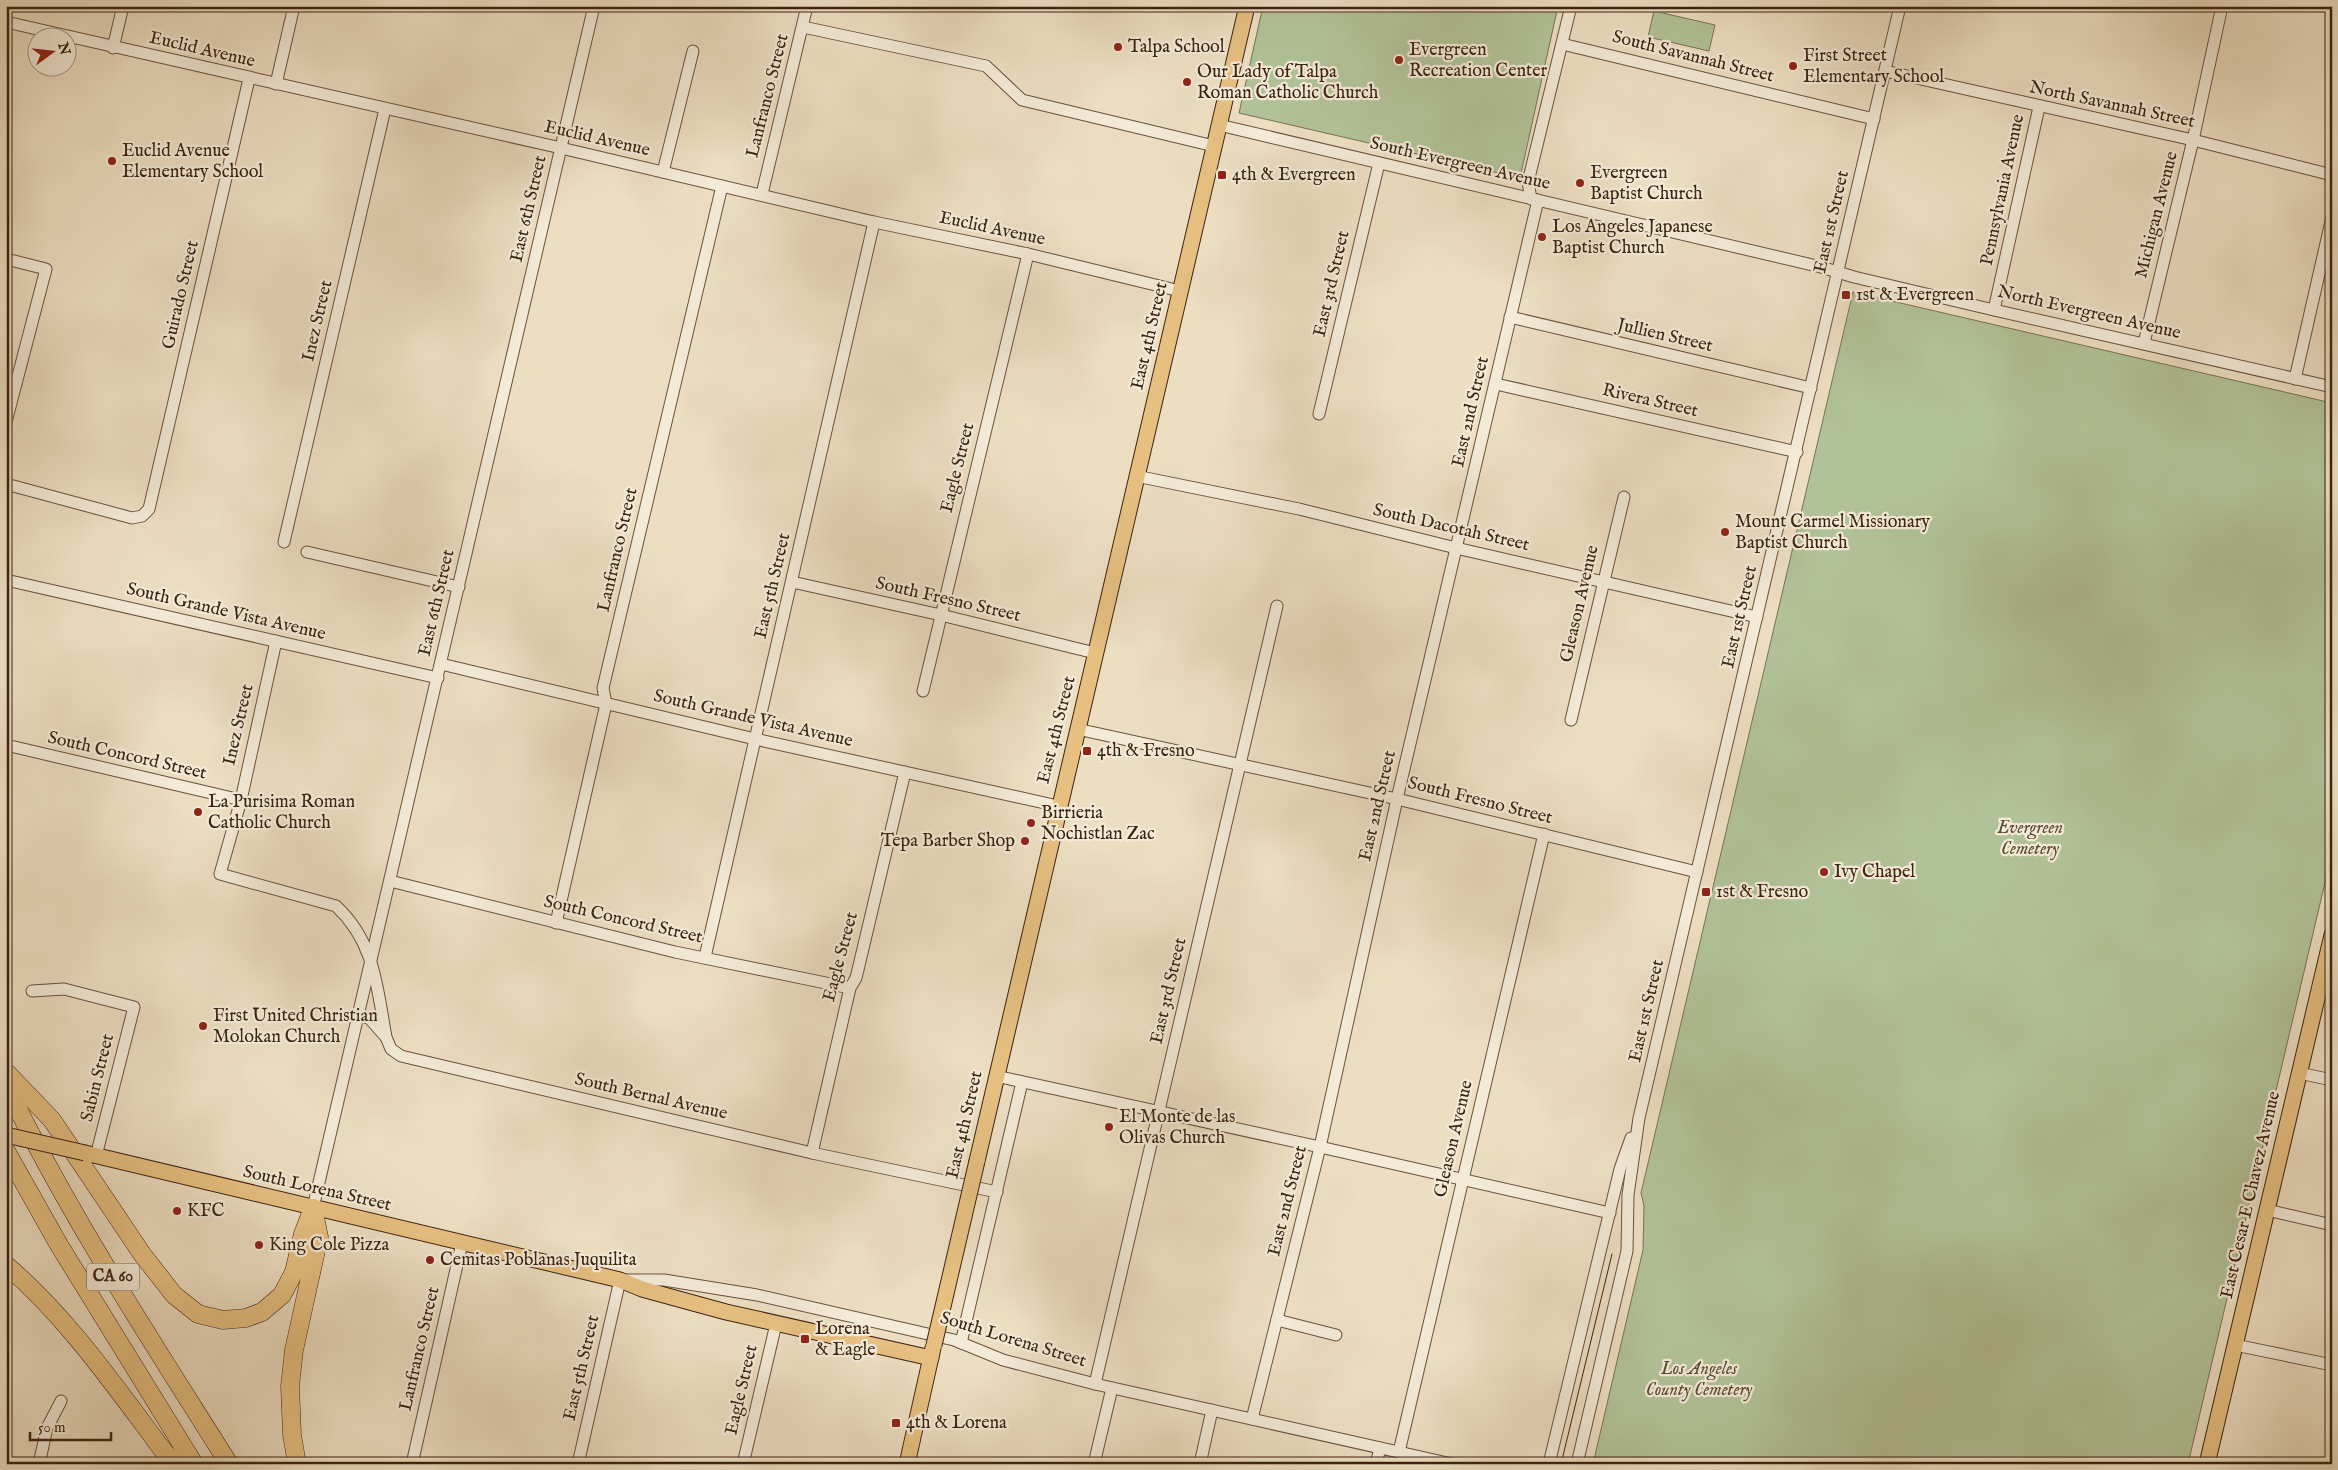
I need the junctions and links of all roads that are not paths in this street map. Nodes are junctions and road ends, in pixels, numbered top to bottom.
1 (123, 6) edge
2 (294, 6) edge
3 (594, 6) edge
4 (807, 6) edge
5 (1247, 6) edge
6 (1572, 6) edge
7 (1900, 6) edge
8 (2222, 6) edge
9 (6, 22) edge
10 (803, 27) junction
11 (1562, 44) junction
12 (113, 48) junction
13 (693, 51) dead end
14 (1885, 71) junction
15 (250, 79) junction
16 (276, 84) junction
17 (2039, 107) junction
18 (385, 109) junction
19 (1874, 119) junction
20 (1219, 125) junction
21 (2193, 140) junction
22 (1214, 146) junction
23 (561, 148) junction
24 (1379, 163) junction
25 (664, 172) junction
26 (2332, 175) edge
27 (722, 186) junction
28 (762, 194) junction
29 (1534, 200) junction
30 (2332, 217) edge
31 (874, 222) junction
32 (1028, 254) junction
33 (6, 259) edge
34 (1839, 271) junction
35 (1180, 291) junction
36 (1994, 310) junction
37 (1510, 317) junction
38 (2144, 343) junction
39 (2295, 379) junction
40 (1496, 384) junction
41 (2332, 387) edge
42 (1811, 388) junction
43 (1319, 414) dead end
44 (6, 422) edge
45 (1797, 452) junction
46 (1136, 476) junction
47 (6, 484) edge
48 (1624, 497) dead end
49 (284, 542) dead end
50 (1456, 548) junction
51 (307, 552) dead end
52 (6, 580) edge
53 (1603, 581) junction
54 (792, 582) junction
55 (459, 587) junction
56 (1277, 606) dead end
57 (941, 615) junction
58 (1757, 617) junction
59 (276, 641) junction
60 (1095, 653) junction
61 (441, 664) junction
62 (438, 678) junction
63 (924, 690) dead end
64 (606, 704) junction
65 (1571, 720) dead end
66 (1077, 729) junction
67 (755, 739) junction
68 (6, 745) edge
69 (1240, 766) junction
70 (905, 772) junction
71 (1397, 799) junction
72 (241, 800) junction
73 (1058, 806) junction
74 (1544, 834) junction
75 (1698, 872) junction
76 (390, 881) junction
77 (556, 923) junction
78 (2332, 935) edge
79 (705, 957) junction
80 (371, 959) junction
81 (850, 988) junction
82 (32, 991) dead end
83 (358, 1014) junction
84 (386, 1037) junction
85 (6, 1072) edge
86 (2299, 1073) junction
87 (996, 1076) junction
88 (2332, 1080) edge
89 (1022, 1082) junction
90 (6, 1085) edge
91 (1159, 1112) junction
92 (1639, 1118) junction
93 (6, 1134) edge
94 (1320, 1147) junction
95 (6, 1151) edge
96 (812, 1152) junction
97 (91, 1155) junction
98 (1463, 1179) junction
99 (997, 1192) junction
100 (313, 1208) junction
101 (2267, 1210) junction
102 (1610, 1213) junction
103 (2332, 1224) edge
104 (462, 1243) junction
105 (6, 1265) edge
106 (620, 1280) junction
107 (1277, 1320) junction
108 (776, 1324) junction
109 (1336, 1335) dead end
110 (961, 1343) junction
111 (2235, 1345) junction
112 (932, 1352) junction
113 (2332, 1365) edge
114 (1095, 1384) junction
115 (1112, 1388) junction
116 (61, 1402) dead end
117 (1212, 1410) junction
118 (1252, 1419) junction
119 (1380, 1448) junction
120 (1399, 1452) junction
121 (39, 1464) edge
122 (177, 1464) edge
123 (194, 1464) edge
124 (229, 1464) edge
125 (297, 1464) edge
126 (412, 1464) edge
127 (578, 1464) edge
128 (742, 1464) edge
129 (907, 1464) edge
130 (1094, 1464) edge
131 (1200, 1464) edge
132 (1376, 1464) edge
133 (1452, 1464) edge
134 (1549, 1464) edge
135 (1577, 1464) edge
136 (2207, 1464) edge

1 - 12 street
2 - 16 street
3 - 23 street, East 6th Street
4 - 10 street, Lanfranco Street
5 - 20 main road, East 4th Street
6 - 11 street, East 2nd Street
7 - 14 street, East 1st Street
8 - 21 street, Michigan Avenue
9 - 12 street, Euclid Avenue
10 - 22 street
10 - 28 street, Lanfranco Street
11 - 19 street, South Savannah Street
11 - 29 street, East 2nd Street
12 - 15 street, Euclid Avenue
13 - 25 street
14 - 17 street, North Savannah Street
14 - 19 street, East 1st Street
15 - 16 street, Euclid Avenue
15 - 47 street, Guirado Street
16 - 18 street, Euclid Avenue
17 - 21 street, North Savannah Street
17 - 36 street, Pennsylvania Avenue
18 - 23 street, Euclid Avenue
18 - 49 street, Inez Street
19 - 34 street, East 1st Street
20 - 22 main road, East 4th Street
20 - 24 street, South Evergreen Avenue
21 - 26 street, North Savannah Street
21 - 38 street, Michigan Avenue
22 - 35 main road, East 4th Street
23 - 25 street, Euclid Avenue
23 - 55 street, East 6th Street
24 - 29 street, South Evergreen Avenue
24 - 43 street, East 3rd Street
25 - 27 street, Euclid Avenue
27 - 28 street, Euclid Avenue
27 - 64 street, Lanfranco Street
28 - 31 street, Euclid Avenue
29 - 34 street, South Evergreen Avenue
29 - 37 street, East 2nd Street
30 - 39 street
31 - 32 street, Euclid Avenue
31 - 54 street, East 5th Street
32 - 35 street, Euclid Avenue
32 - 57 street, Eagle Street
33 - 44 street
34 - 36 street, North Evergreen Avenue
34 - 42 street, East 1st Street
35 - 46 main road, East 4th Street
36 - 38 street, North Evergreen Avenue
37 - 40 street, East 2nd Street
37 - 42 street, Jullien Street
38 - 39 street, North Evergreen Avenue
39 - 41 street, North Evergreen Avenue
40 - 45 street, Rivera Street
40 - 50 street, East 2nd Street
42 - 45 street, East 1st Street
45 - 58 street, East 1st Street
46 - 50 street, South Dacotah Street
46 - 60 main road, East 4th Street
48 - 53 street, Gleason Avenue
50 - 53 street, South Dacotah Street
50 - 71 street, East 2nd Street
51 - 55 street
52 - 59 street, South Grande Vista Avenue
53 - 58 street, South Dacotah Street
53 - 65 street, Gleason Avenue
54 - 57 street, South Fresno Street
54 - 67 street, East 5th Street
55 - 61 street, East 6th Street
56 - 69 street, East 3rd Street
57 - 60 street, South Fresno Street
57 - 63 street, Eagle Street
58 - 75 street, East 1st Street
59 - 62 street, South Grande Vista Avenue
59 - 72 street, Inez Street
60 - 66 main road, East 4th Street
61 - 62 street, East 6th Street
61 - 64 street, South Grande Vista Avenue
62 - 76 street, East 6th Street
64 - 67 street, South Grande Vista Avenue
64 - 77 street, Lanfranco Street
66 - 69 street, South Fresno Street
66 - 73 main road, East 4th Street
67 - 70 street, South Grande Vista Avenue
67 - 79 street, East 5th Street
68 - 72 street, South Concord Street
69 - 71 street, South Fresno Street
69 - 91 street, East 3rd Street
70 - 73 street, South Grande Vista Avenue
70 - 81 street, Eagle Street
71 - 74 street, South Fresno Street
71 - 94 street, East 2nd Street
72 - 80 street, Inez Street
73 - 87 main road, East 4th Street
74 - 75 street, South Fresno Street
74 - 98 street, Gleason Avenue
75 - 92 street, East 1st Street
76 - 77 street, South Concord Street
76 - 80 street, East 6th Street
77 - 79 street, South Concord Street
78 - 86 main road, East Cesar E Chavez Avenue
79 - 81 street, South Concord Street
80 - 83 street, East 6th Street
80 - 84 street, South Bernal Avenue
81 - 96 street, Eagle Street
82 - 97 street, Sabin Street
83 - 84 street
83 - 100 street, East 6th Street
84 - 96 street, South Bernal Avenue
85 - 100 highway
86 - 88 street
86 - 101 main road, East Cesar E Chavez Avenue
87 - 89 street
87 - 112 main road, East 4th Street, bridge
89 - 91 street
89 - 99 street
90 - 124 highway, CA 60
91 - 94 street
91 - 114 street, East 3rd Street
92 - 102 street, East 1st Street
92 - 135 street, East 1st Street
93 - 97 main road, South Lorena Street, bridge
94 - 98 street
94 - 107 street, East 2nd Street
95 - 123 highway, CA 60
96 - 99 street, South Bernal Avenue
97 - 100 main road, South Lorena Street
98 - 102 street
98 - 120 street, Gleason Avenue
99 - 110 street
100 - 104 main road, South Lorena Street
100 - 125 highway
101 - 103 street
101 - 111 main road, East Cesar E Chavez Avenue
102 - 134 street, East 1st Street
104 - 106 main road, South Lorena Street
104 - 126 street, Lanfranco Street
105 - 122 highway
106 - 108 main road, South Lorena Street
106 - 110 street, South Lorena Street
106 - 127 street, East 5th Street
107 - 109 street
107 - 118 street, East 2nd Street
108 - 112 main road, South Lorena Street
108 - 128 street, Eagle Street
110 - 114 street, South Lorena Street
111 - 113 street
111 - 136 main road, East Cesar E Chavez Avenue
112 - 129 main road, East 4th Street
114 - 115 street, South Lorena Street
115 - 117 street, South Lorena Street
115 - 130 street
116 - 121 street
117 - 118 street, South Lorena Street
117 - 131 street
118 - 119 street, South Lorena Street
119 - 120 street, South Lorena Street
119 - 132 street
120 - 133 street, South Lorena Street

